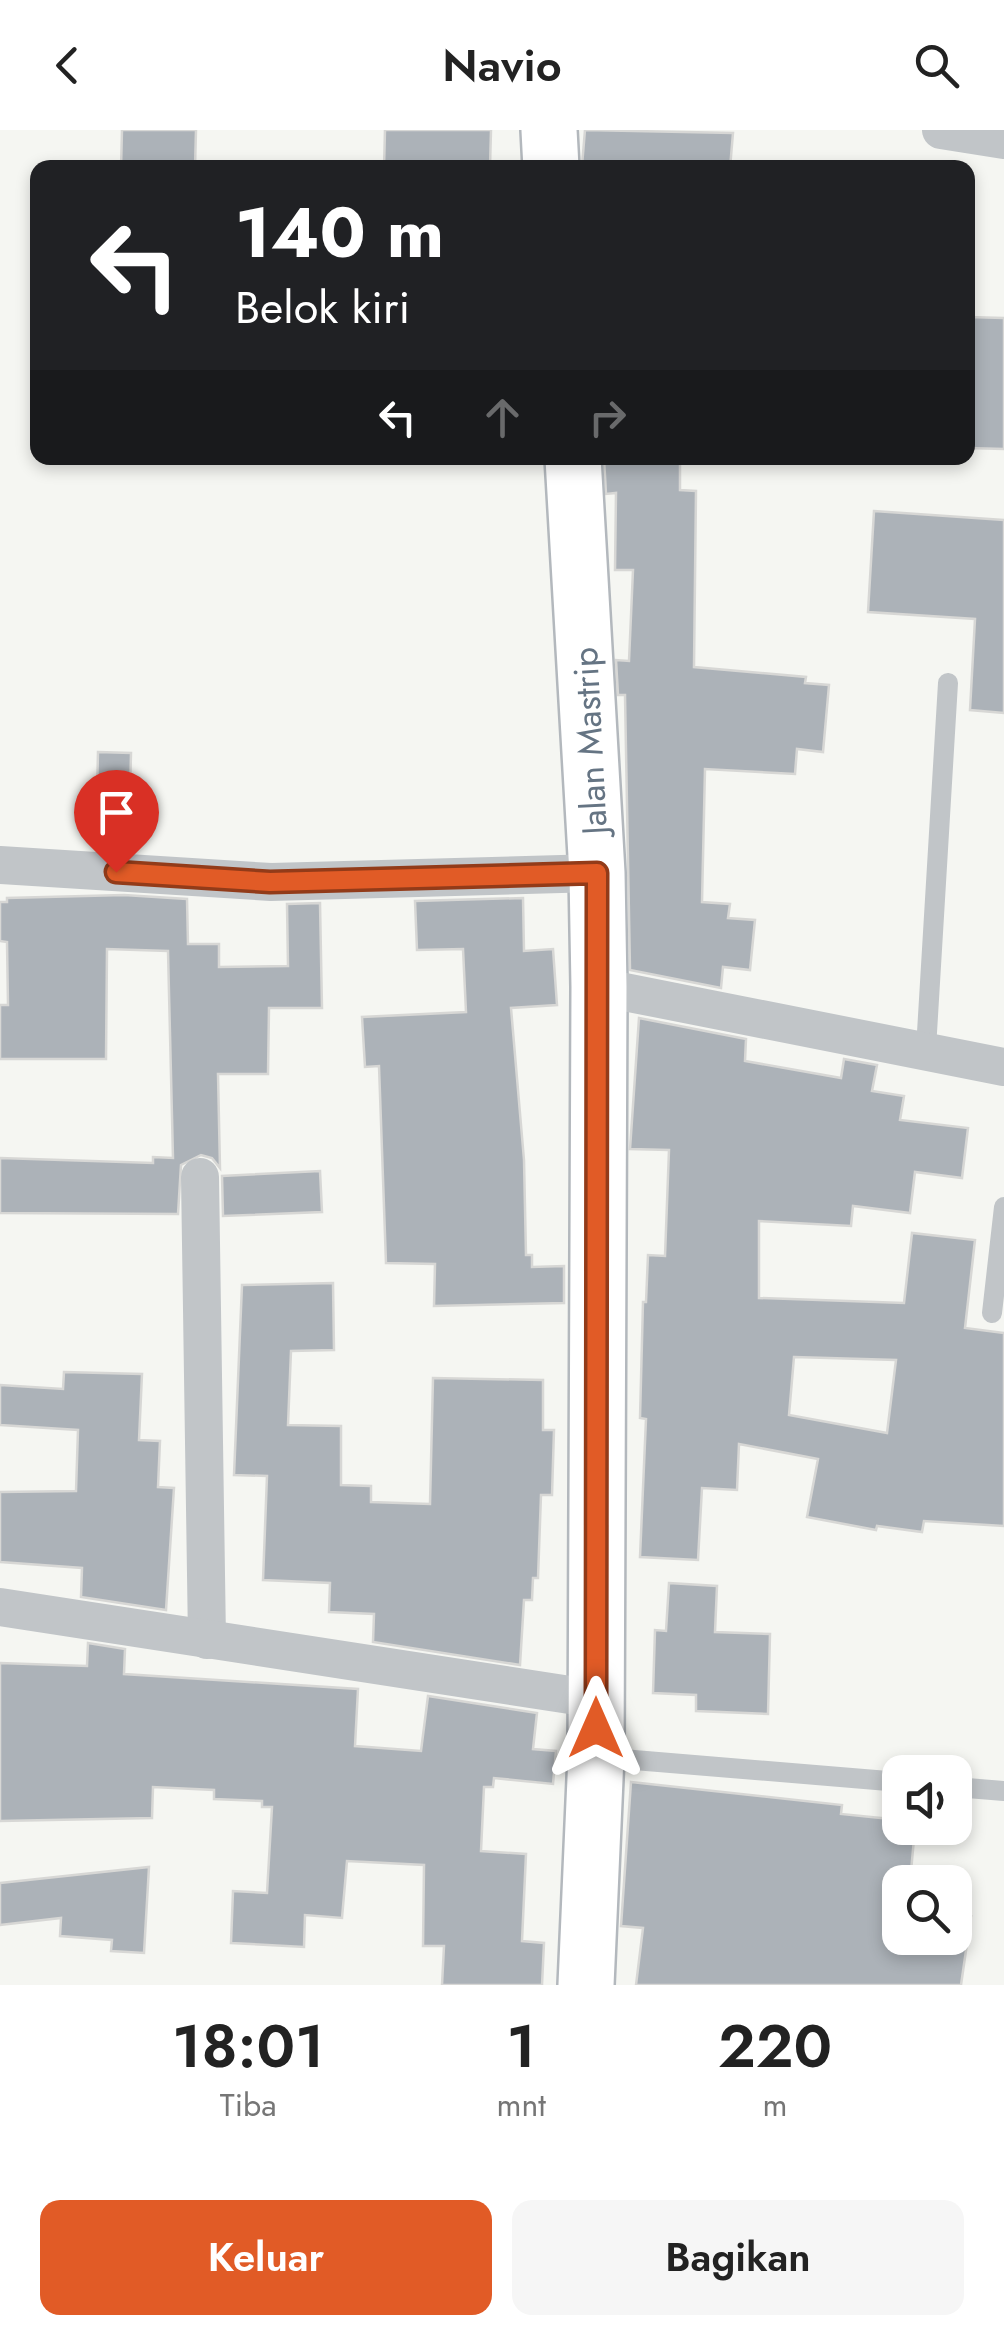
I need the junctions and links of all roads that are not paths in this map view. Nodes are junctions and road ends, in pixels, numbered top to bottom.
1 (549, 130) edge
2 (941, 130) edge
3 (1004, 140) edge
4 (551, 160) edge
5 (573, 465) edge
6 (948, 684) dead end
7 (0, 866) edge
8 (597, 873) junction
9 (599, 986) junction
10 (926, 1049) junction
11 (1004, 1067) edge
12 (200, 1178) dead end
13 (1004, 1207) edge
14 (992, 1313) dead end
15 (0, 1608) edge
16 (207, 1640) junction
17 (596, 1699) junction
18 (596, 1756) junction
19 (882, 1780) edge
20 (972, 1788) edge
21 (1004, 1791) edge
22 (586, 1985) edge

1 - 4 main road
2 - 3 street
5 - 8 main road, Jalan Mastrip
6 - 10 lane
7 - 8 street
8 - 9 main road, Jalan Mastrip
9 - 10 street
9 - 17 main road, Jalan Mastrip
10 - 11 street
12 - 16 street
13 - 14 lane
15 - 16 street
16 - 17 street
17 - 18 main road, Jalan Mastrip
18 - 19 lane
18 - 22 main road, Jalan Mastrip
20 - 21 lane

